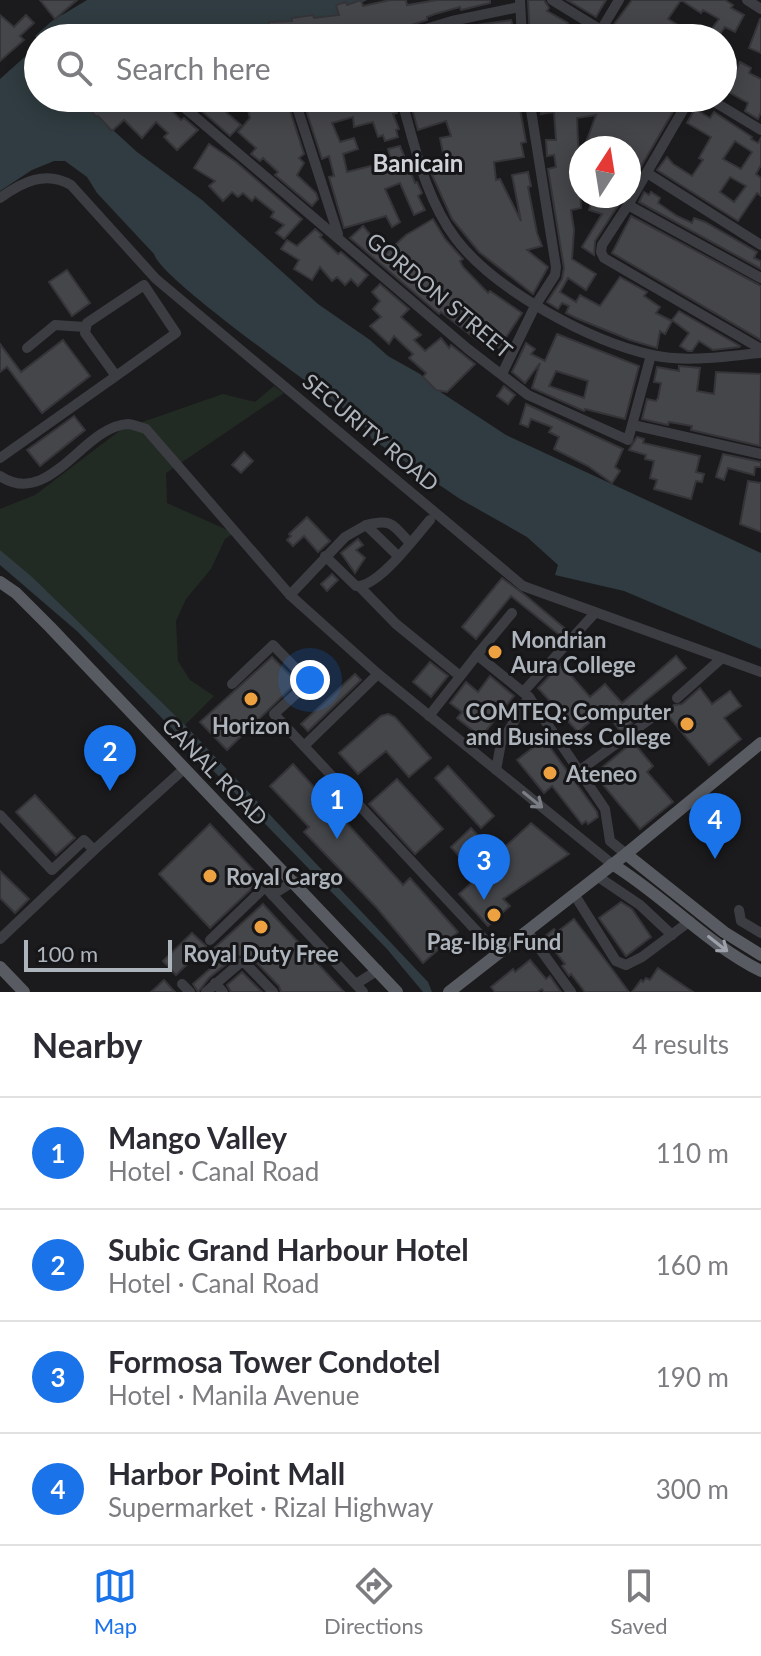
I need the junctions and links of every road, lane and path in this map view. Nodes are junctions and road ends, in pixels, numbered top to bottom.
1 (552, 0) edge
2 (619, 0) edge
3 (747, 0) edge
4 (520, 3) edge
5 (761, 9) edge
6 (442, 24) edge
7 (521, 24) edge
8 (591, 24) edge
9 (605, 24) edge
10 (190, 112) edge
11 (298, 112) edge
12 (405, 112) edge
13 (531, 112) edge
14 (682, 112) edge
15 (731, 112) edge
16 (761, 130) edge
17 (647, 173) junction
18 (641, 183) edge
19 (0, 198) edge
20 (626, 208) edge
21 (633, 208) edge
22 (338, 236) junction
23 (761, 245) edge
24 (761, 278) edge
25 (535, 306) junction
26 (85, 327) junction
27 (27, 348) dead end
28 (761, 351) edge
29 (651, 355) junction
30 (502, 374) junction
31 (116, 376) junction
32 (633, 425) junction
33 (761, 454) edge
34 (0, 458) edge
35 (0, 476) edge
36 (430, 520) dead end
37 (366, 525) junction
38 (410, 543) junction
39 (325, 556) junction
40 (398, 556) junction
41 (0, 582) edge
42 (360, 587) junction
43 (290, 595) junction
44 (512, 613) dead end
45 (594, 614) junction
46 (477, 655) junction
47 (722, 658) junction
48 (761, 672) edge
49 (378, 674) junction
50 (460, 676) junction
51 (232, 684) dead end
52 (526, 694) junction
53 (677, 698) dead end
54 (429, 716) junction
55 (650, 719) dead end
56 (761, 743) edge
57 (304, 746) junction
58 (185, 768) junction
59 (496, 770) junction
60 (579, 771) junction
61 (0, 815) edge
62 (94, 850) junction
63 (626, 854) junction
64 (612, 864) junction
65 (597, 876) junction
66 (294, 881) junction
67 (574, 894) junction
68 (272, 895) junction
69 (739, 910) dead end
70 (0, 920) edge
71 (690, 921) junction
72 (10, 930) junction
73 (527, 931) junction
74 (761, 933) edge
75 (672, 935) junction
76 (0, 939) edge
77 (210, 940) dead end
78 (498, 954) junction
79 (761, 955) edge
80 (0, 967) edge
81 (378, 970) junction
82 (761, 971) edge
83 (215, 983) junction
84 (360, 988) edge
85 (24, 992) edge
86 (206, 992) edge
87 (223, 992) edge
88 (273, 992) edge
89 (397, 992) edge
90 (449, 992) edge
91 (571, 992) edge

1 - 8 street
2 - 9 street
3 - 5 street
4 - 6 street
4 - 7 street
10 - 22 street, GORDON STREET
11 - 22 street
12 - 25 street
13 - 25 street
14 - 17 street
15 - 16 street
17 - 18 street
17 - 23 street
19 - 45 street, SECURITY ROAD
20 - 28 street
21 - 24 street
22 - 30 street, GORDON STREET
25 - 29 street
25 - 30 street
26 - 27 street
26 - 31 street
26 - 31 street
28 - 29 street
29 - 32 street
30 - 32 street, GORDON STREET
31 - 34 street
32 - 33 street
35 - 43 street
36 - 38 street
37 - 38 street
37 - 39 street
37 - 40 street
38 - 40 street
39 - 42 street
39 - 43 street
40 - 42 street
41 - 58 main road, CANAL ROAD
42 - 50 street
43 - 49 street
44 - 46 street
45 - 47 street, SECURITY ROAD
45 - 52 street
46 - 50 street
46 - 52 street
47 - 48 street, SECURITY ROAD
47 - 53 street
49 - 54 street
49 - 57 street
50 - 54 street
51 - 57 street
52 - 59 street
52 - 60 street
54 - 59 street
55 - 60 street
56 - 63 main road
57 - 78 street
58 - 62 street
58 - 66 main road, CANAL ROAD
59 -> 64 street
60 - 63 street
61 - 62 street
62 - 72 street
63 - 64 main road
63 - 79 main road
64 - 65 main road
64 - 71 main road
65 - 67 main road
65 - 75 street
66 - 68 street
66 - 81 main road, CANAL ROAD
67 - 73 main road
67 - 75 street
68 - 77 street
68 - 84 street
69 - 74 street
70 - 72 street
71 - 75 street
71 -> 82 main road
72 - 76 street
73 - 78 main road
73 - 91 street
78 - 90 main road
80 - 85 main road
81 - 84 street
81 - 89 main road, CANAL ROAD
83 - 86 street
83 - 87 street
83 - 88 street

